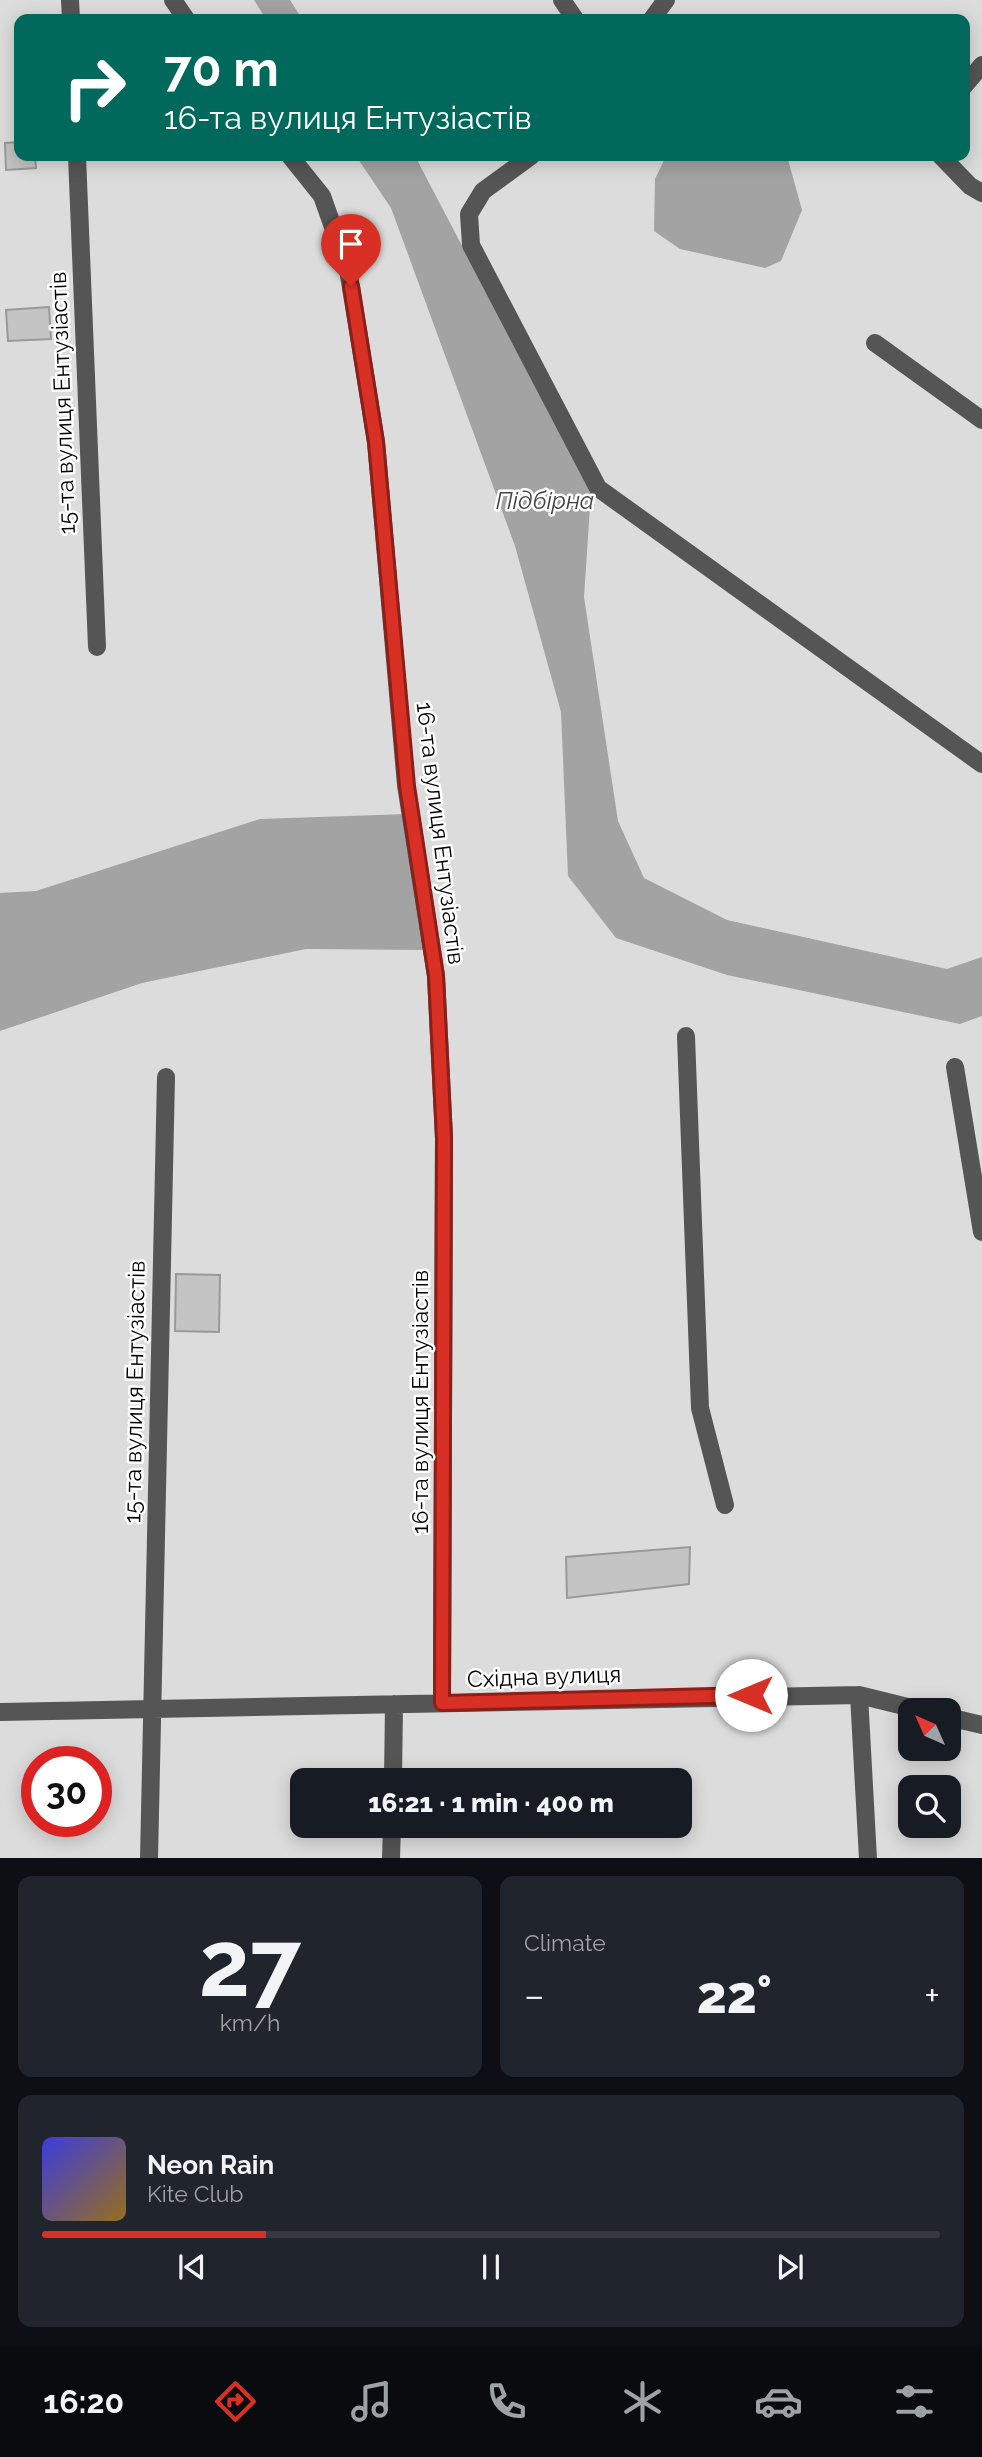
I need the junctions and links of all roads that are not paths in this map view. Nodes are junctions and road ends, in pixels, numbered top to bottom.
1 (982, 65) edge
2 (970, 79) edge
3 (77, 161) edge
4 (294, 161) edge
5 (524, 161) edge
6 (947, 161) edge
7 (982, 193) edge
8 (874, 343) dead end
9 (982, 420) edge
10 (97, 648) dead end
11 (982, 764) edge
12 (686, 1036) dead end
13 (956, 1067) dead end
14 (166, 1077) dead end
15 (982, 1232) edge
16 (724, 1505) dead end
17 (859, 1695) junction
18 (442, 1703) junction
19 (394, 1704) junction
20 (898, 1705) edge
21 (151, 1709) junction
22 (0, 1712) edge
23 (961, 1720) edge
24 (982, 1725) edge
25 (393, 1768) edge
26 (392, 1838) edge
27 (149, 1858) edge
28 (391, 1858) edge
29 (868, 1858) edge

1 - 2 street
3 - 10 street, 15-та вулиця Ентузіастів
4 - 18 street, 16-та вулиця Ентузіастів
5 - 11 street
6 - 7 street
8 - 9 street
12 - 16 street
13 - 15 street
14 - 21 street, 15-та вулиця Ентузіастів
17 - 18 street, Східна вулиця
17 - 20 street, Східна вулиця
17 - 29 street
18 - 19 street, Східна вулиця
19 - 21 street, Східна вулиця
19 - 25 street
21 - 22 street, Східна вулиця
21 - 27 street, 15-та вулиця Ентузіастів
23 - 24 street
26 - 28 street

